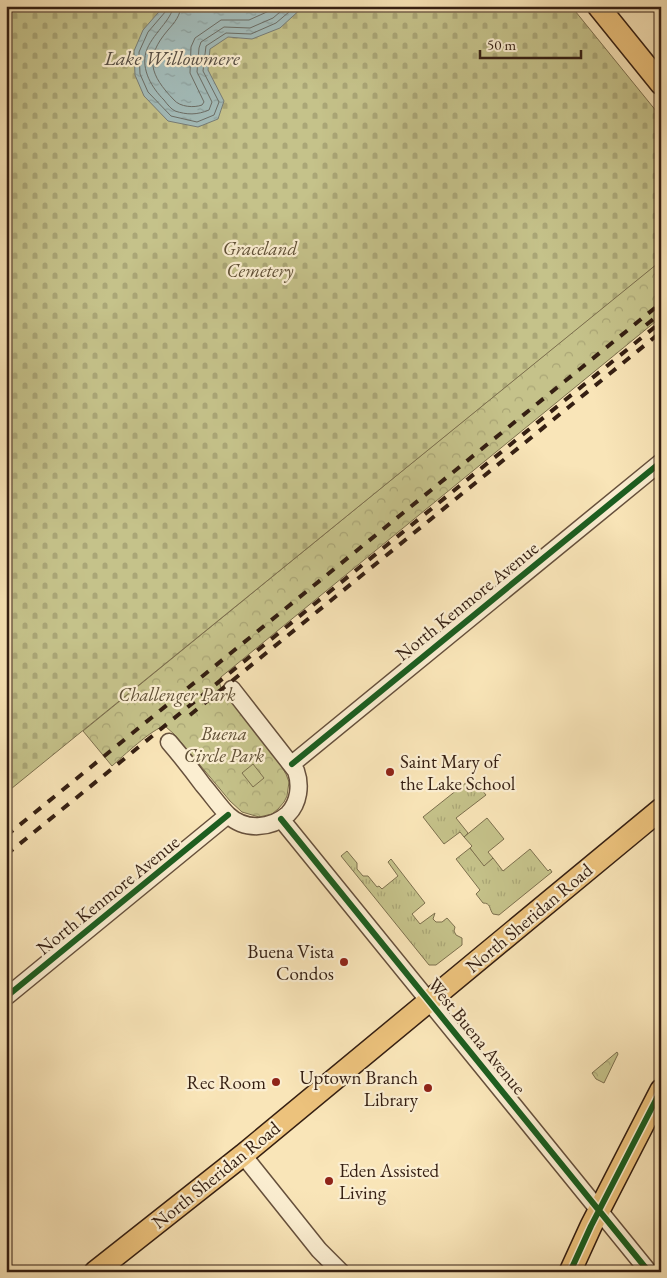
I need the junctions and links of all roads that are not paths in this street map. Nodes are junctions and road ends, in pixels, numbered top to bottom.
1 (598, 6) edge
2 (661, 84) edge
3 (661, 462) edge
4 (232, 689) dead end
5 (169, 742) dead end
6 (292, 764) junction
7 (661, 809) edge
8 (228, 816) junction
9 (281, 819) junction
10 (6, 997) edge
11 (429, 1000) junction
12 (661, 1090) edge
13 (243, 1155) junction
14 (599, 1210) junction
15 (99, 1270) edge
16 (341, 1272) edge
17 (570, 1272) edge
18 (649, 1272) edge

1 - 2 main road
3 - 6 street, North Kenmore Avenue
4 - 6 street
5 - 8 street
6 - 9 street
7 - 11 main road, North Sheridan Road
8 - 9 street
8 - 10 street, North Kenmore Avenue
9 - 11 street, West Buena Avenue
11 - 13 main road, North Sheridan Road
11 - 14 street, West Buena Avenue
12 - 14 main road
13 - 15 main road, North Sheridan Road
13 - 16 street
14 - 17 main road
14 - 18 street, West Buena Avenue

